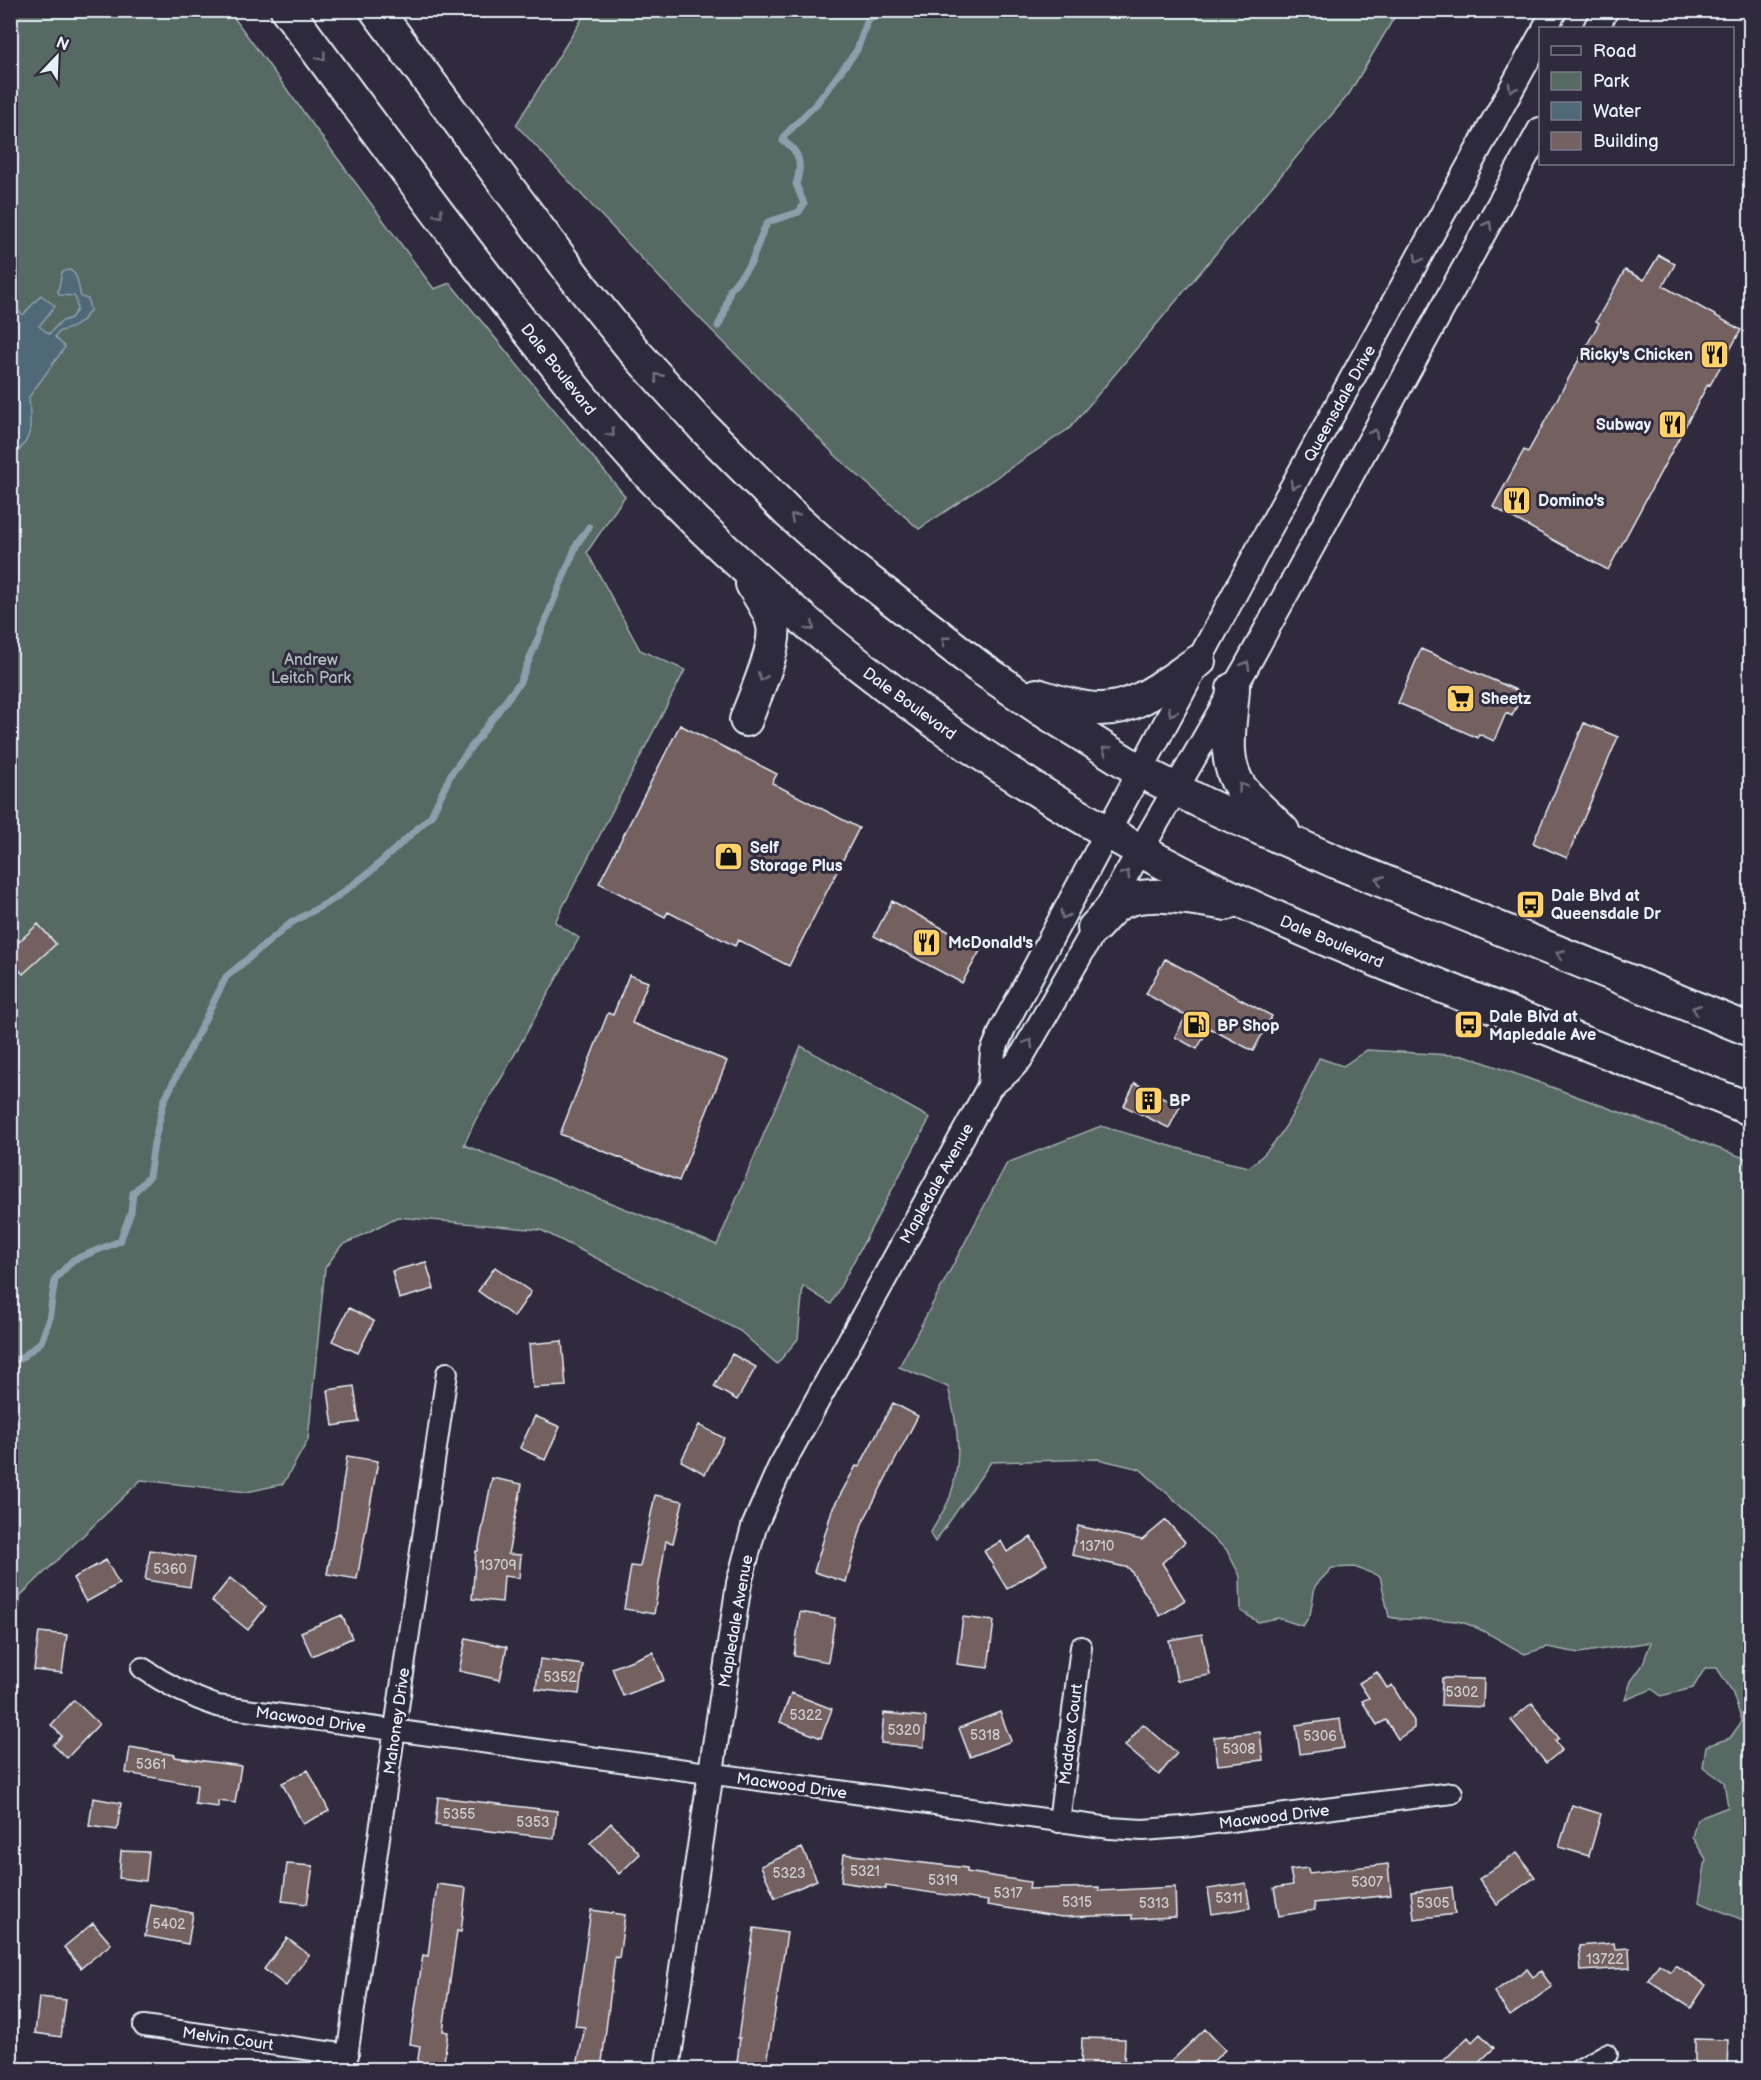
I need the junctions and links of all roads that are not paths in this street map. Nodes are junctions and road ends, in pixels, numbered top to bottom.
1 (287, 10) edge
2 (376, 10) edge
3 (1555, 10) edge
4 (1606, 10) edge
5 (1546, 27) edge
6 (1597, 27) edge
7 (1539, 39) edge
8 (1539, 132) edge
9 (741, 566) junction
10 (1198, 661) junction
11 (1008, 687) junction
12 (1233, 689) junction
13 (746, 720) dead end
14 (1140, 771) junction
15 (1175, 788) junction
16 (1108, 832) junction
17 (1297, 845) junction
18 (1140, 850) junction
19 (1253, 907) junction
20 (1094, 928) junction
21 (1750, 1030) edge
22 (990, 1086) junction
23 (1750, 1109) edge
24 (447, 1373) dead end
25 (1081, 1647) dead end
26 (142, 1668) dead end
27 (395, 1730) junction
28 (710, 1774) junction
29 (1452, 1794) dead end
30 (1059, 1822) junction
31 (144, 2026) dead end
32 (1607, 2054) dead end
33 (346, 2062) edge
34 (668, 2070) edge
35 (1579, 2070) edge

1 -> 9 main road, Dale Boulevard
11 -> 2 main road
3 - 5 street
4 - 6 street
7 -> 10 street, Queensdale Drive
12 -> 8 street
9 -> 13 main road
9 -> 16 main road, Dale Boulevard
10 - 11 main road
10 -> 14 street, Queensdale Drive
14 -> 11 main road
12 - 15 street
17 -> 12 main road
14 - 15 main road
14 - 16 street, Mapledale Avenue
15 - 17 main road
15 - 18 street, Mapledale Avenue
16 - 18 main road, Dale Boulevard
16 -> 22 street, Mapledale Avenue
21 -> 17 main road
18 - 19 main road, Dale Boulevard
20 -> 18 street, Mapledale Avenue
19 - 20 main road
19 - 23 main road, Dale Boulevard
22 -> 20 street, Mapledale Avenue
22 - 28 street, Mapledale Avenue
24 - 27 street, Mahoney Drive
25 - 30 street, Maddox Court
26 - 27 street, Macwood Drive
27 - 28 street, Macwood Drive
27 - 33 street, Mahoney Drive
28 - 30 street, Macwood Drive
28 - 34 street, Mapledale Avenue
29 - 30 street, Macwood Drive
31 - 33 street, Melvin Court
32 - 35 street

